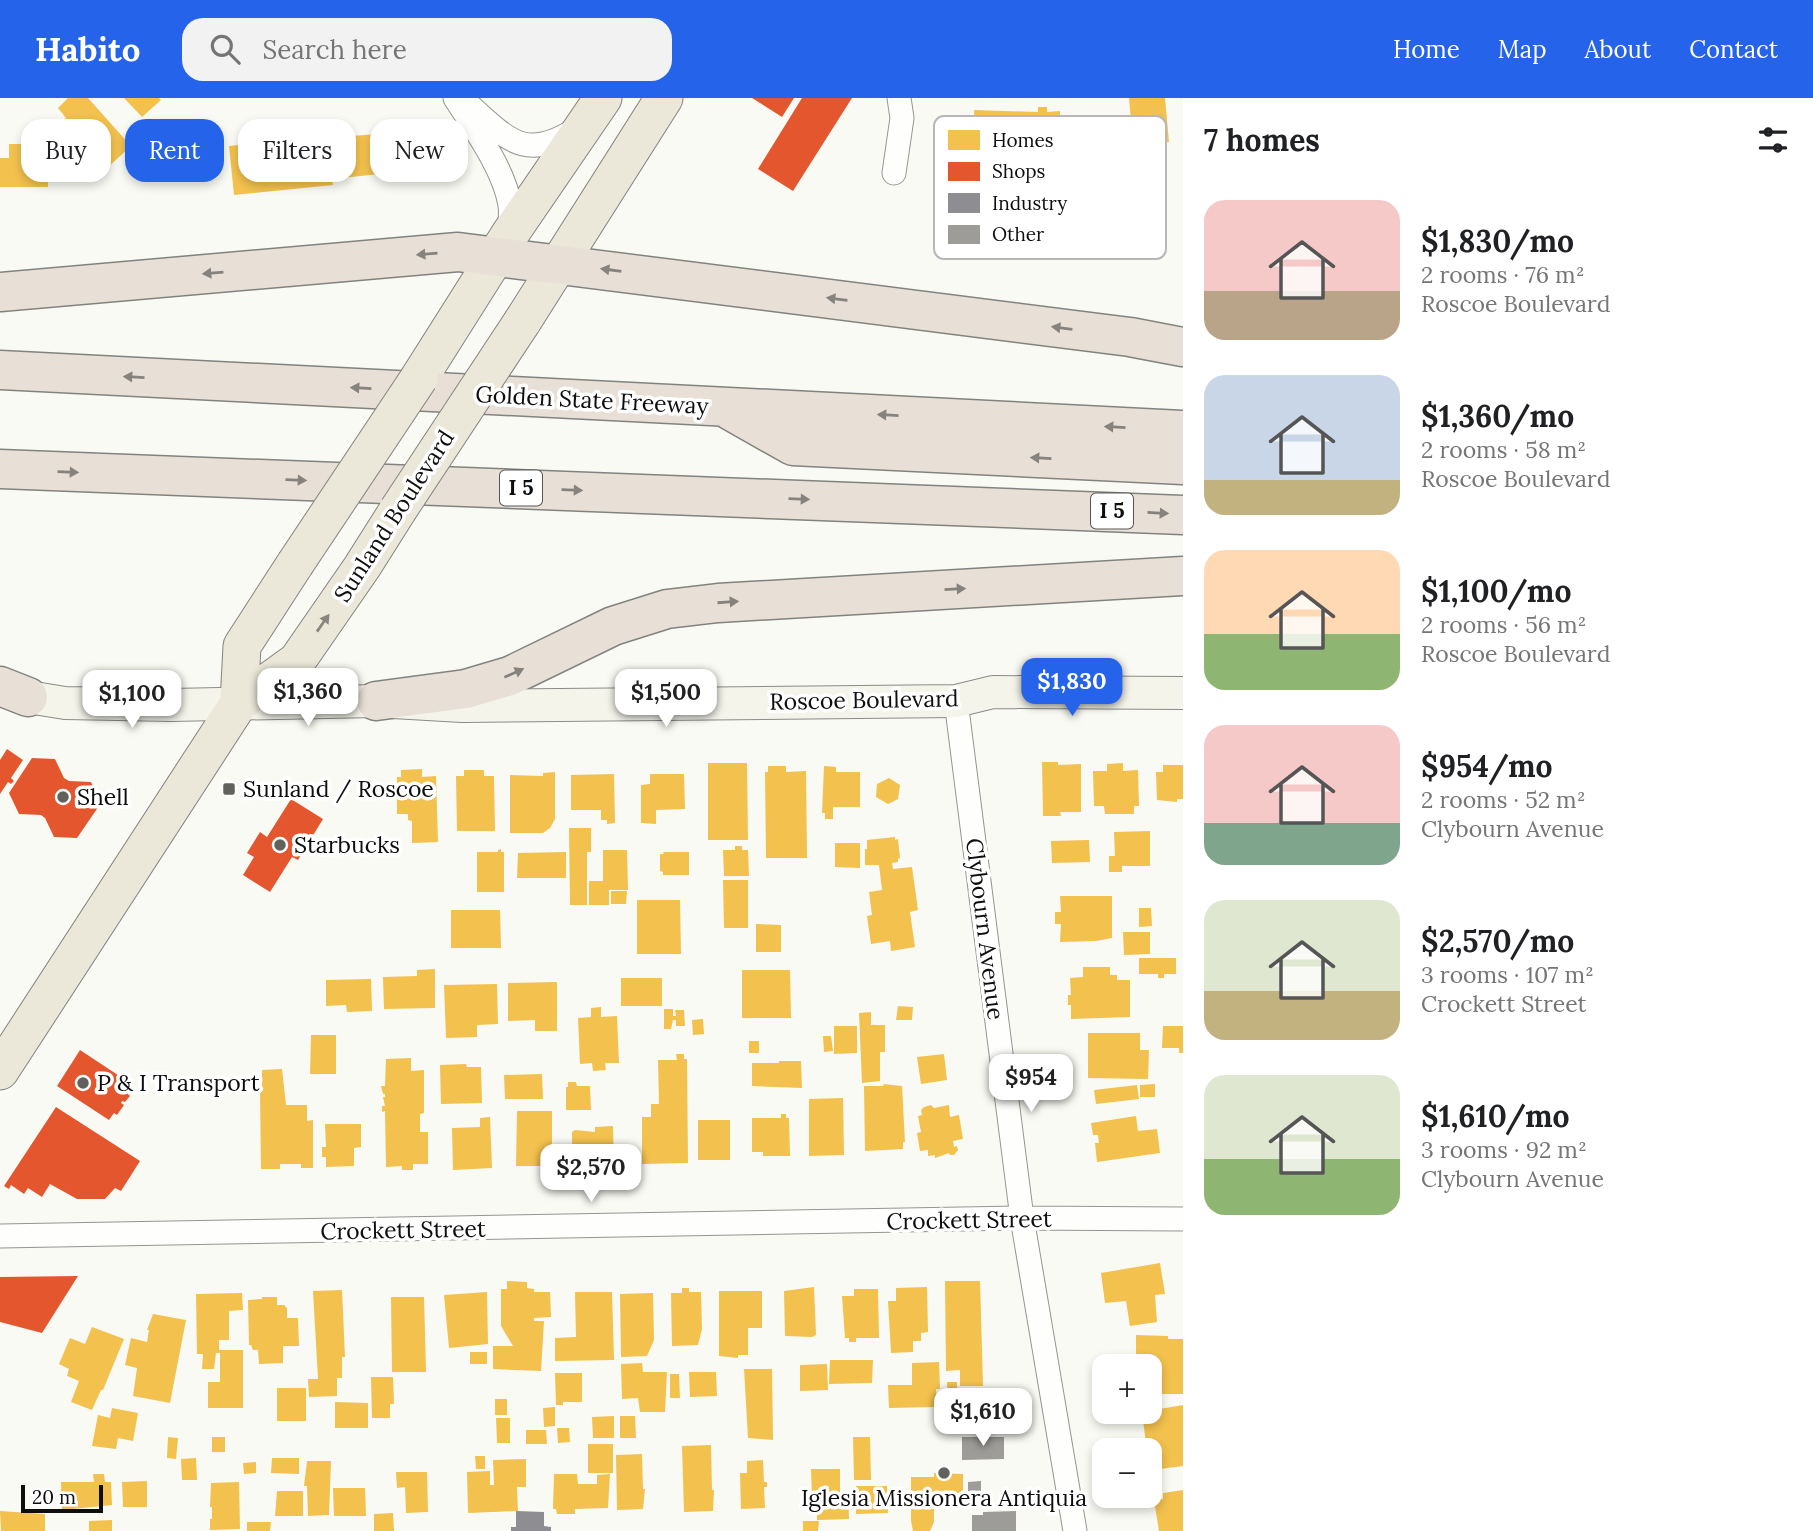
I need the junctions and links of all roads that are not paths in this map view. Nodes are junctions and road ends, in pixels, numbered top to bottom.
1 (455, 98) edge
2 (462, 98) edge
3 (664, 98) edge
4 (899, 98) edge
5 (593, 111) edge
6 (894, 173) dead end
7 (503, 246) junction
8 (560, 263) junction
9 (0, 292) edge
10 (1183, 347) edge
11 (0, 370) edge
12 (723, 407) junction
13 (1183, 430) edge
14 (1183, 465) edge
15 (0, 469) edge
16 (1183, 487) edge
17 (1041, 508) junction
18 (1183, 514) edge
19 (1183, 576) edge
20 (1183, 692) edge
21 (9, 696) edge
22 (376, 701) junction
23 (956, 701) junction
24 (239, 703) junction
25 (0, 1071) edge
26 (1022, 1218) junction
27 (1183, 1219) edge
28 (0, 1236) edge
29 (1075, 1531) edge

1 - 7 street
2 - 5 street
3 - 8 main road, Sunland Boulevard
4 - 6 street
5 - 7 main road, Sunland Boulevard
7 - 8 highway
7 -> 9 highway
7 - 24 main road, Sunland Boulevard, bridge
10 -> 8 highway
24 -> 8 main road, Sunland Boulevard, bridge
12 -> 11 highway, Golden State Freeway
13 -> 12 highway, Golden State Freeway
14 -> 12 highway
15 -> 17 highway, I 5
16 - 17 highway
17 -> 18 highway, I 5
22 -> 19 highway
20 - 23 main road, Roscoe Boulevard
21 - 24 main road, Roscoe Boulevard
22 - 23 main road, Roscoe Boulevard
22 - 24 main road, Roscoe Boulevard
23 - 26 street, Clybourn Avenue
24 - 25 main road, Sunland Boulevard
26 - 27 street, Crockett Street
26 - 28 street, Crockett Street
26 - 29 street, Clybourn Avenue

